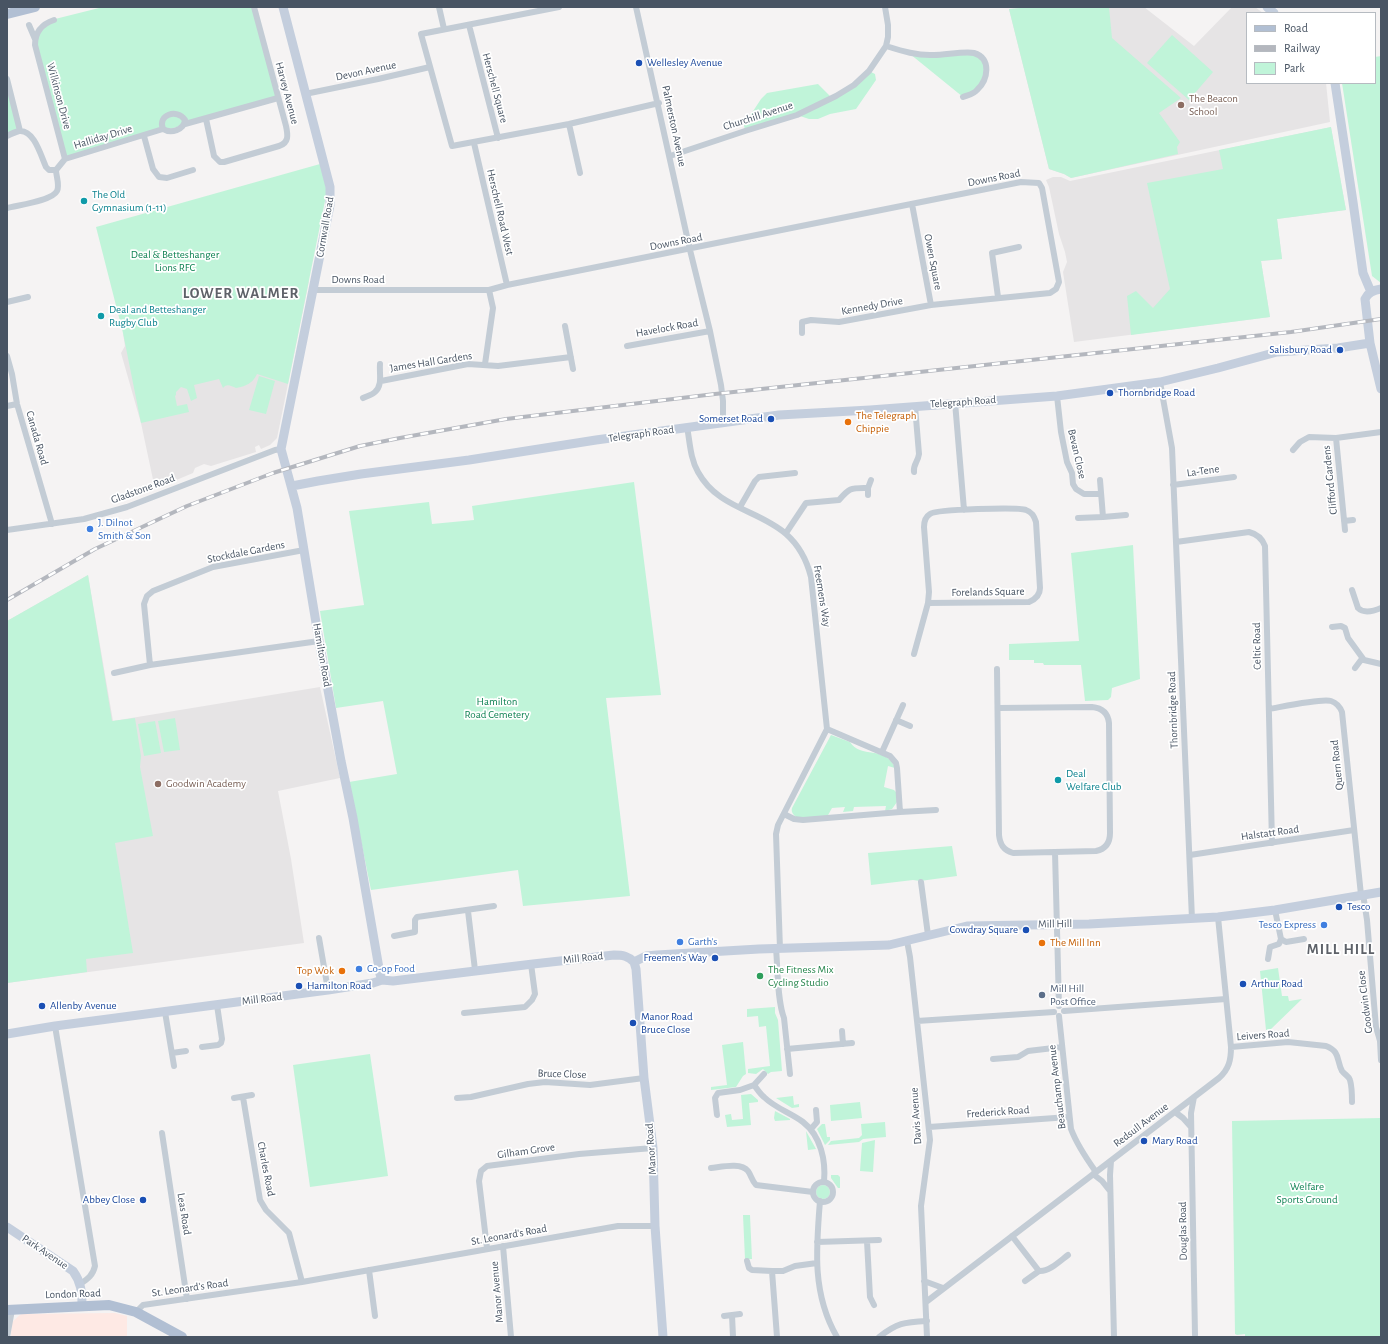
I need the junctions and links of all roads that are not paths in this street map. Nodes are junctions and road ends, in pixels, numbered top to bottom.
1 (35, 7) edge
2 (254, 7) edge
3 (283, 7) edge
4 (439, 7) edge
5 (559, 7) edge
6 (636, 7) edge
7 (885, 7) edge
8 (7, 14) edge
9 (54, 20) dead end
10 (469, 24) junction
11 (30, 25) dead end
12 (444, 28) junction
13 (35, 39) junction
14 (886, 46) junction
15 (430, 67) junction
16 (7, 80) edge
17 (1335, 84) edge
18 (305, 94) junction
19 (964, 97) dead end
20 (278, 98) junction
21 (658, 103) junction
22 (206, 119) junction
23 (185, 124) junction
24 (569, 124) junction
25 (163, 129) junction
26 (20, 131) junction
27 (7, 136) edge
28 (144, 136) junction
29 (498, 138) junction
30 (474, 143) junction
31 (670, 156) junction
32 (65, 159) junction
33 (56, 170) junction
34 (193, 170) dead end
35 (580, 173) dead end
36 (1039, 183) joint
37 (912, 204) junction
38 (7, 208) edge
39 (1018, 247) dead end
40 (690, 250) junction
41 (507, 285) junction
42 (1381, 289) edge
43 (313, 290) junction
44 (489, 290) junction
45 (1371, 292) junction
46 (28, 297) dead end
47 (998, 297) junction
48 (7, 302) edge
49 (931, 305) junction
50 (565, 326) dead end
51 (710, 330) junction
52 (802, 333) dead end
53 (1370, 340) junction
54 (627, 346) dead end
55 (7, 356) edge
56 (571, 356) junction
57 (380, 364) dead end
58 (485, 364) junction
59 (1378, 364) edge
60 (573, 369) dead end
61 (381, 381) junction
62 (1160, 382) junction
63 (1381, 389) edge
64 (1057, 396) junction
65 (363, 398) dead end
66 (955, 402) junction
67 (17, 404) junction
68 (7, 406) edge
69 (915, 406) junction
70 (723, 422) junction
71 (687, 427) junction
72 (1381, 432) edge
73 (1336, 438) junction
74 (281, 449) junction
75 (1293, 450) dead end
76 (914, 472) dead end
77 (795, 473) dead end
78 (1234, 477) dead end
79 (871, 480) dead end
80 (1100, 480) dead end
81 (1173, 485) junction
82 (292, 486) junction
83 (1101, 494) junction
84 (740, 507) junction
85 (964, 510) junction
86 (1126, 515) dead end
87 (1103, 516) junction
88 (1078, 518) dead end
89 (1353, 520) dead end
90 (1344, 521) junction
91 (52, 524) junction
92 (7, 530) edge
93 (1345, 530) dead end
94 (786, 533) junction
95 (1176, 542) junction
96 (304, 550) junction
97 (1352, 590) dead end
98 (928, 603) junction
99 (1381, 608) edge
100 (1332, 627) dead end
101 (319, 641) junction
102 (914, 654) dead end
103 (1364, 660) junction
104 (1381, 664) edge
105 (150, 665) junction
106 (1355, 668) dead end
107 (997, 669) dead end
108 (114, 673) dead end
109 (903, 704) dead end
110 (998, 708) junction
111 (1269, 709) junction
112 (896, 720) junction
113 (910, 726) dead end
114 (827, 729) junction
115 (882, 752) junction
116 (936, 810) dead end
117 (900, 812) junction
118 (784, 814) junction
119 (1354, 830) junction
120 (1272, 843) junction
121 (1055, 852) junction
122 (1190, 855) junction
123 (921, 882) dead end
124 (1381, 892) edge
125 (1362, 894) junction
126 (494, 906) dead end
127 (468, 910) junction
128 (1275, 910) junction
129 (1218, 917) junction
130 (1192, 919) junction
131 (1057, 924) junction
132 (928, 935) junction
133 (394, 936) dead end
134 (319, 938) dead end
135 (1281, 939) junction
136 (1304, 939) dead end
137 (907, 941) junction
138 (778, 949) junction
139 (1268, 959) dead end
140 (634, 962) junction
141 (531, 964) junction
142 (475, 970) junction
143 (382, 980) junction
144 (328, 990) junction
145 (1226, 999) junction
146 (217, 1004) junction
147 (1061, 1008) junction
148 (165, 1012) junction
149 (464, 1014) dead end
150 (1056, 1014) junction
151 (917, 1021) junction
152 (55, 1026) junction
153 (842, 1031) dead end
154 (7, 1034) edge
155 (852, 1043) dead end
156 (843, 1044) junction
157 (202, 1047) dead end
158 (1062, 1047) junction
159 (1231, 1047) junction
160 (787, 1049) junction
161 (186, 1051) dead end
162 (172, 1053) junction
163 (993, 1059) dead end
164 (1381, 1060) edge
165 (174, 1066) dead end
166 (764, 1074) dead end
167 (790, 1074) dead end
168 (644, 1078) junction
169 (754, 1085) junction
170 (252, 1096) dead end
171 (1194, 1096) junction
172 (243, 1097) junction
173 (234, 1098) dead end
174 (457, 1098) dead end
175 (1352, 1102) dead end
176 (816, 1110) dead end
177 (1175, 1112) junction
178 (718, 1115) dead end
179 (1069, 1116) junction
180 (929, 1127) junction
181 (1191, 1127) junction
182 (811, 1129) junction
183 (162, 1133) dead end
184 (652, 1148) junction
185 (1111, 1161) junction
186 (711, 1168) dead end
187 (1095, 1173) junction
188 (824, 1182) junction
189 (1110, 1191) junction
190 (812, 1192) junction
191 (820, 1202) junction
192 (655, 1226) junction
193 (7, 1227) edge
194 (1012, 1236) junction
195 (879, 1240) dead end
196 (867, 1241) junction
197 (817, 1242) junction
198 (503, 1246) junction
199 (487, 1248) junction
200 (1068, 1255) dead end
201 (747, 1261) dead end
202 (817, 1263) junction
203 (369, 1270) junction
204 (772, 1271) junction
205 (1039, 1271) junction
206 (924, 1281) junction
207 (302, 1282) junction
208 (1025, 1282) dead end
209 (80, 1284) junction
210 (943, 1288) junction
211 (187, 1299) junction
212 (926, 1302) junction
213 (82, 1305) junction
214 (874, 1305) dead end
215 (9, 1310) edge
216 (136, 1312) junction
217 (740, 1314) dead end
218 (732, 1315) junction
219 (375, 1316) dead end
220 (724, 1316) dead end
221 (927, 1321) junction
222 (1195, 1336) edge
223 (7, 1337) edge
224 (182, 1337) edge
225 (511, 1337) edge
226 (663, 1337) edge
227 (733, 1337) edge
228 (777, 1337) edge
229 (837, 1337) edge
230 (879, 1337) edge
231 (927, 1337) edge
232 (1114, 1337) edge

1 - 8 main road
2 - 20 street, Harvey Avenue
3 - 18 street, Cornwall Road
4 - 12 street
5 - 10 street
6 - 21 street, Palmerston Avenue
7 - 14 street, Churchill Avenue
9 - 13 street
10 - 12 street, Herschell Square
10 - 29 street, Herschell Square
11 - 13 street, Wilkinson Drive
12 - 15 street, Herschell Square
13 - 32 street, Wilkinson Drive
14 - 19 street
14 - 31 street, Churchill Avenue
15 - 18 street, Devon Avenue
15 - 30 street, Herschell Square
16 - 26 street
17 - 45 street
18 - 43 street, Cornwall Road
20 - 22 street, Halliday Drive
20 - 22 street, Harvey Avenue
21 - 24 street
21 - 31 street, Palmerston Avenue
22 - 23 street, Halliday Drive
23 - 25 street, Halliday Drive
23 - 25 street
24 - 29 street
24 - 35 street
25 - 28 street, Halliday Drive
26 - 27 street
26 - 33 street
28 - 32 street, Halliday Drive
28 - 34 street
29 - 30 street, Herschell Square
30 - 41 street, Herschell Road West
31 - 40 street, Palmerston Avenue
32 - 33 street, Halliday Drive
33 - 38 street
36 - 37 street, Downs Road
36 - 47 street, Owen Square
37 - 40 street, Downs Road
37 - 49 street, Owen Square
39 - 47 street
40 - 41 street, Downs Road
40 - 51 street
41 - 44 street, Downs Road
42 - 45 street
43 - 44 street, Downs Road
43 - 74 street, Cornwall Road
44 - 58 street, James Hall Gardens
45 - 53 street
46 - 48 street
47 - 49 street, Owen Square
49 - 52 street, Kennedy Drive
50 - 56 street
51 - 54 street, Havelock Road
51 - 70 street
53 - 59 street
53 - 62 street, Telegraph Road
55 - 67 street, Canada Road
56 - 58 street, James Hall Gardens
56 - 60 street
57 - 61 street, James Hall Gardens
58 - 61 street, James Hall Gardens
59 - 63 street
61 - 65 street, James Hall Gardens
62 - 64 street, Telegraph Road
62 - 81 street, Thornbridge Road
64 - 66 street, Telegraph Road
64 - 83 street, Bevan Close
66 - 69 street, Telegraph Road
66 - 85 street
67 - 68 street
67 - 91 street, Canada Road
69 - 70 street, Telegraph Road
69 - 76 street
70 - 71 street, Telegraph Road
71 - 82 street, Telegraph Road
71 - 84 street, Freemens Way
72 - 73 street, Clifford Gardens
73 - 75 street, Clifford Gardens
73 - 90 street, Clifford Gardens
74 - 82 street, Hamilton Road
74 - 91 street, Gladstone Road
77 - 84 street
78 - 81 street, La-Tene
79 - 94 street
80 - 83 street, Bevan Close
81 - 95 street, Thornbridge Road
82 - 96 street, Hamilton Road
83 - 87 street, Bevan Close
84 - 94 street, Freemens Way
85 - 98 street, Forelands Square
85 - 98 street, Forelands Square
86 - 87 street
87 - 88 street
89 - 90 street, Clifford Gardens
90 - 93 street, Clifford Gardens
91 - 92 street, Gladstone Road
94 - 114 street, Freemens Way
95 - 111 street, Celtic Road
95 - 122 street, Thornbridge Road
96 - 101 street, Hamilton Road
96 - 105 street, Stockdale Gardens
97 - 99 street
98 - 102 street, Forelands Square
100 - 103 street
101 - 105 street
101 - 143 street, Hamilton Road
103 - 104 street
103 - 106 street
105 - 108 street
107 - 110 street
109 - 112 street
110 - 121 street
110 - 121 street
111 - 119 street, Quern Road
111 - 120 street, Celtic Road
112 - 113 street
112 - 115 street
114 - 115 street
114 - 118 street
115 - 117 street
116 - 117 street
117 - 118 street
118 - 138 street
119 - 120 street, Halstatt Road
119 - 125 street, Quern Road
120 - 122 street, Halstatt Road
121 - 131 street
122 - 130 street, Thornbridge Road
123 - 132 street
124 - 125 street, Mill Hill
125 - 128 street, Mill Hill
125 - 164 street, Goodwin Close
126 - 127 street
127 - 133 street
127 - 142 street
128 - 129 street, Mill Hill
128 - 135 street
129 - 130 street, Mill Hill
129 - 145 street, Redsull Avenue
130 - 131 street, Mill Hill
131 - 132 street, Mill Hill
131 - 147 street
132 - 137 street, Mill Hill
134 - 144 street
135 - 136 street
135 - 139 street
137 - 138 street, Mill Hill
137 - 151 street, Davis Avenue
138 - 140 street, Mill Hill
138 - 160 street
140 - 141 street, Mill Road
140 - 168 street, Manor Road
141 - 142 street, Mill Road
141 - 149 street
142 - 143 street, Mill Road
143 - 144 street, Mill Road
144 - 146 street, Mill Road
145 - 147 street
145 - 159 street, Redsull Avenue
146 - 148 street, Mill Road
146 - 157 street
147 - 150 street
148 - 152 street, Mill Road
148 - 162 street
150 - 151 street
150 - 158 street, Beauchamp Avenue
151 - 180 street, Davis Avenue
152 - 154 street, Mill Road
152 - 209 street
153 - 156 street
155 - 156 street
156 - 160 street
158 - 163 street
158 - 179 street, Beauchamp Avenue
159 - 171 street, Redsull Avenue
159 - 175 street, Leivers Road
160 - 167 street
161 - 162 street
162 - 165 street
166 - 169 street
168 - 174 street, Bruce Close
168 - 184 street, Manor Road
169 - 178 street
169 - 182 street
170 - 172 street
171 - 177 street, Redsull Avenue
171 - 181 street, Douglas Road
172 - 173 street
172 - 207 street, Charles Road
176 - 182 street
177 - 181 street
177 - 185 street, Redsull Avenue
179 - 180 street, Frederick Road
179 - 187 street, Beauchamp Avenue
180 - 206 street, Davis Avenue
181 - 222 street, Douglas Road
182 - 188 street
183 - 211 street, Leas Road
184 - 192 street, Manor Road
184 - 199 street, Gilham Grove
185 - 187 street, Redsull Avenue
185 - 189 street
186 - 190 street
187 - 189 street
187 - 194 street, Redsull Avenue
188 - 190 street
188 - 191 street
189 - 232 street
190 - 191 street
191 - 197 street
192 - 198 street, St. Leonard's Road
192 - 226 street, Manor Road
193 - 209 street, Park Avenue
194 - 205 street
194 - 210 street, Redsull Avenue
195 - 196 street
196 - 197 street
196 - 214 street
197 - 202 street
198 - 199 street, St. Leonard's Road
198 - 225 street, Manor Avenue
199 - 203 street, St. Leonard's Road
200 - 205 street
201 - 204 street
202 - 204 street
202 - 229 street
203 - 207 street, St. Leonard's Road
203 - 219 street
204 - 228 street
205 - 208 street
206 - 210 street
206 - 212 street, Davis Avenue
207 - 211 street, St. Leonard's Road
209 - 213 street
210 - 212 street, Redsull Avenue
211 - 216 street, St. Leonard's Road
212 - 221 street, Davis Avenue
213 - 215 main road, London Road
213 - 216 main road, London Road
215 - 223 street
216 - 224 main road, London Road
217 - 218 street
218 - 220 street
218 - 227 street
221 - 230 street
221 - 231 street, Davis Avenue

